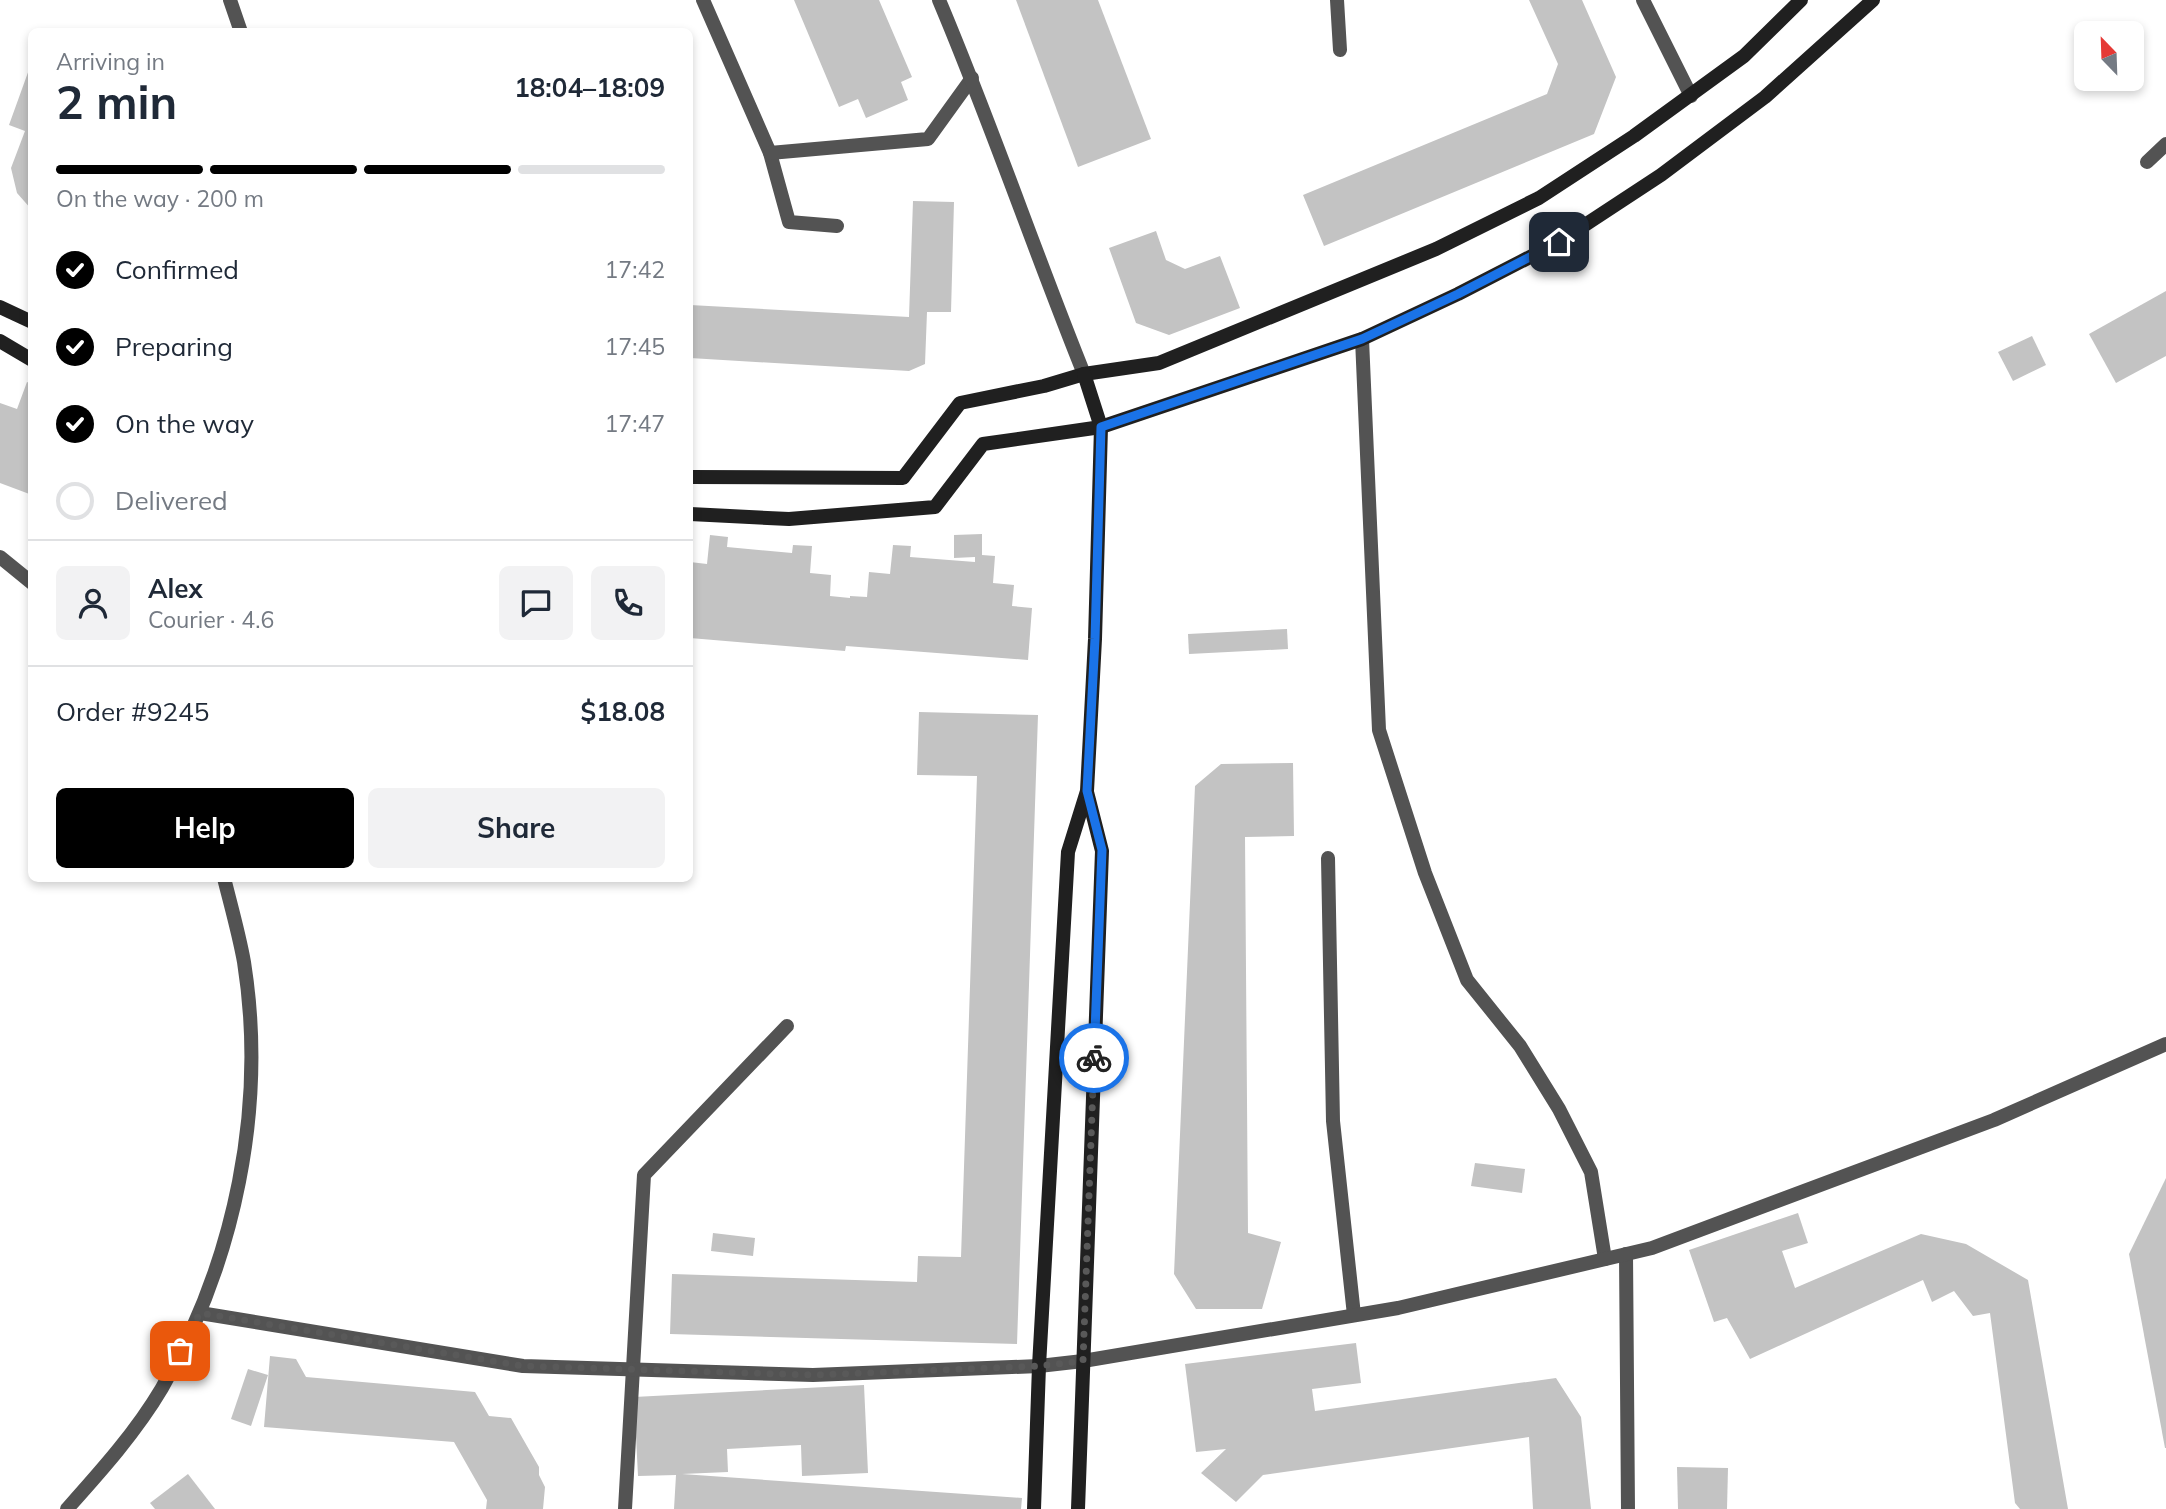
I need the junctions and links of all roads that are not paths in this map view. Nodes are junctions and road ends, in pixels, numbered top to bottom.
1 (230, 0) edge
2 (703, 0) edge
3 (939, 0) edge
4 (1337, 0) edge
5 (1643, 0) edge
6 (1801, 0) edge
7 (1872, 0) edge
8 (240, 28) edge
9 (1340, 50) dead end
10 (972, 78) junction
11 (1691, 96) junction
12 (2166, 144) edge
13 (770, 153) junction
14 (2147, 162) dead end
15 (837, 226) dead end
16 (0, 307) edge
17 (28, 320) edge
18 (1362, 339) junction
19 (0, 341) edge
20 (28, 358) edge
21 (1084, 374) junction
22 (1101, 427) junction
23 (693, 477) edge
24 (693, 514) edge
25 (0, 557) edge
26 (28, 580) edge
27 (1087, 791) junction
28 (1328, 858) dead end
29 (225, 882) edge
30 (787, 1026) dead end
31 (2166, 1044) edge
32 (1626, 1254) junction
33 (1605, 1259) junction
34 (200, 1313) junction
35 (1354, 1315) junction
36 (1083, 1361) junction
37 (1039, 1366) junction
38 (633, 1369) junction
39 (67, 1509) edge
40 (625, 1509) edge
41 (1034, 1509) edge
42 (1078, 1509) edge
43 (1628, 1509) edge

1 - 8 street
2 - 13 street
3 - 10 street
4 - 9 street
5 - 11 street
6 - 11 main road
7 - 18 main road
10 - 13 street
10 - 21 street
11 - 21 main road
12 - 14 street
13 - 15 street
16 - 17 main road
18 - 22 main road
18 - 33 street
19 - 20 main road
21 - 22 main road
21 - 23 main road
22 - 24 main road
22 - 27 main road
25 - 26 street
27 - 36 main road
27 - 37 main road
28 - 35 street
29 - 34 street
30 - 38 street
31 - 32 street
32 - 33 street
32 - 43 street
33 - 35 street
34 - 38 street
34 - 39 street
35 - 36 street
36 - 37 street
36 - 42 main road
37 - 38 street
37 - 41 main road
38 - 40 street

